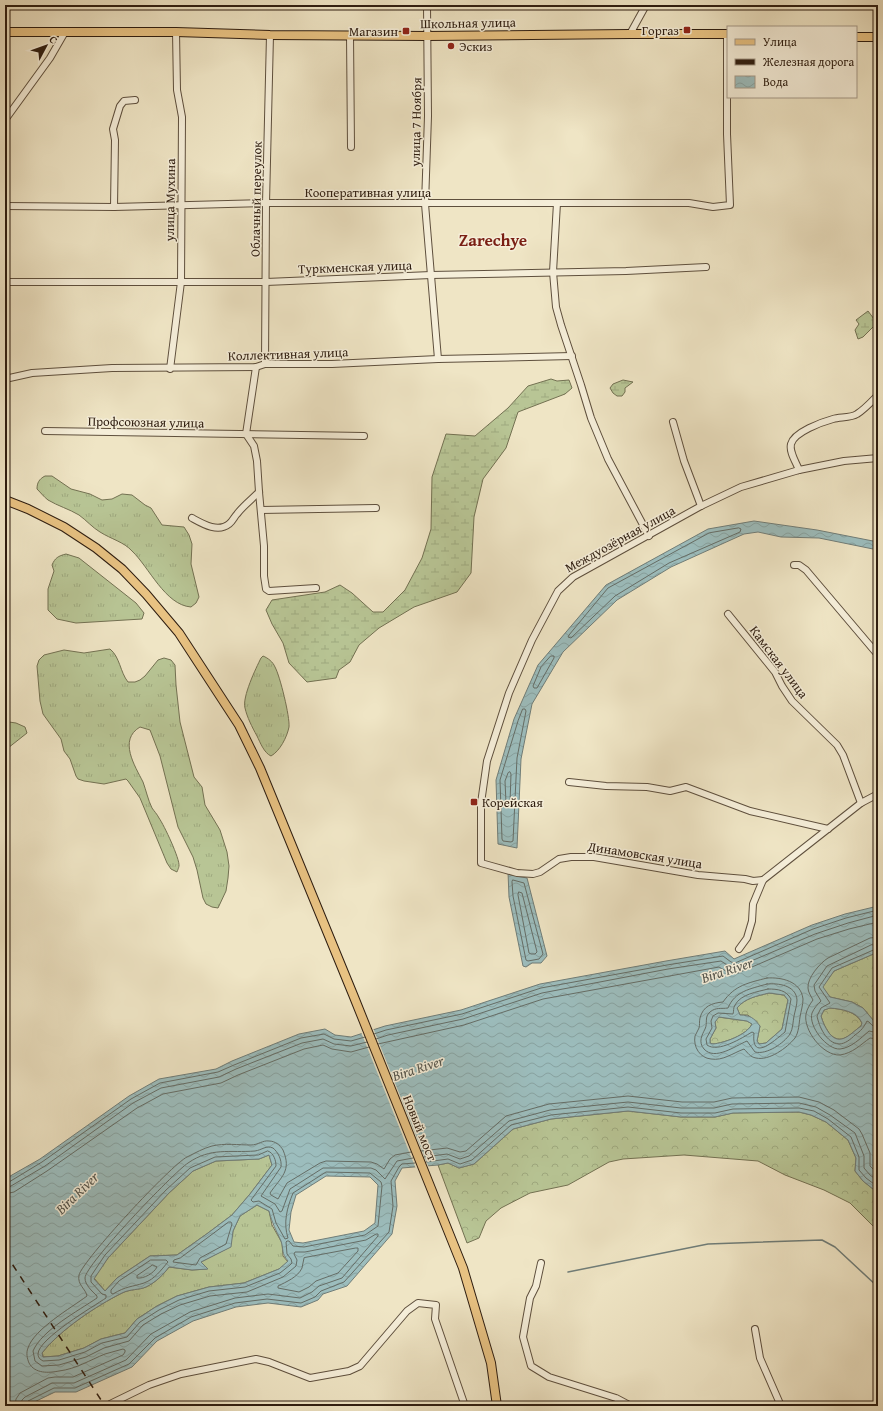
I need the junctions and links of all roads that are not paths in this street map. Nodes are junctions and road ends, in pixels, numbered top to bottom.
1 (427, 5) edge
2 (646, 5) edge
3 (5, 32) edge
4 (65, 32) junction
5 (176, 32) junction
6 (630, 34) junction
7 (727, 34) edge
8 (270, 35) junction
9 (350, 35) junction
10 (427, 36) junction
11 (857, 37) edge
12 (878, 37) edge
13 (727, 98) edge
14 (135, 100) dead end
15 (5, 120) edge
16 (350, 147) dead end
17 (266, 203) junction
18 (557, 203) junction
19 (181, 204) junction
20 (425, 204) junction
21 (5, 206) edge
22 (114, 207) junction
23 (706, 267) dead end
24 (553, 272) junction
25 (431, 275) junction
26 (5, 282) edge
27 (180, 282) junction
28 (266, 282) junction
29 (572, 356) junction
30 (438, 358) junction
31 (265, 364) junction
32 (256, 367) junction
33 (170, 369) junction
34 (5, 379) edge
35 (878, 395) edge
36 (673, 422) dead end
37 (45, 431) dead end
38 (246, 434) junction
39 (364, 436) dead end
40 (878, 458) edge
41 (799, 470) junction
42 (259, 492) junction
43 (5, 500) edge
44 (701, 506) junction
45 (376, 508) dead end
46 (261, 510) junction
47 (192, 518) dead end
48 (649, 536) junction
49 (794, 565) dead end
50 (316, 588) dead end
51 (728, 614) dead end
52 (878, 655) edge
53 (569, 782) dead end
54 (878, 794) edge
55 (861, 803) junction
56 (828, 829) junction
57 (481, 863) joint
58 (763, 880) junction
59 (739, 949) dead end
60 (541, 1263) dead end
61 (755, 1329) dead end
62 (110, 1404) dead end
63 (465, 1406) edge
64 (497, 1406) edge
65 (631, 1406) edge
66 (781, 1406) edge

1 - 10 street, улица 7 Ноября
2 - 6 street
3 - 4 main road, Школьная улица
4 - 5 main road, Школьная улица
4 - 15 street
5 - 8 main road, Школьная улица
5 - 19 street, улица Мухина
6 - 7 main road, Школьная улица
6 - 10 main road, Школьная улица
8 - 9 main road, Школьная улица
8 - 17 street, Облачный переулок
9 - 10 main road, Школьная улица
9 - 16 street
10 - 20 street, улица 7 Ноября
11 - 12 main road
13 - 18 street, Кооперативная улица
14 - 22 street
17 - 19 street, Кооперативная улица
17 - 20 street, Кооперативная улица
17 - 28 street, Облачный переулок
18 - 20 street, Кооперативная улица
18 - 24 street
19 - 22 street, Кооперативная улица
19 - 27 street, улица Мухина
20 - 25 street, улица 7 Ноября
21 - 22 street, Кооперативная улица
23 - 24 street, Туркменская улица
24 - 25 street, Туркменская улица
24 - 29 street
25 - 28 street, Туркменская улица
25 - 30 street, улица 7 Ноября
26 - 27 street, Туркменская улица
27 - 28 street, Туркменская улица
27 - 33 street, улица Мухина
28 - 31 street, Облачный переулок
29 - 30 street, Коллективная улица
29 - 48 street
30 - 31 street, Коллективная улица
31 - 32 street, Коллективная улица
32 - 33 street, Коллективная улица
32 - 38 street
33 - 34 street, Коллективная улица
35 - 41 street
36 - 44 street
37 - 38 street, Профсоюзная улица
38 - 39 street, Профсоюзная улица
38 - 42 street
40 - 41 street, Междуозёрная улица
41 - 44 street, Междуозёрная улица
42 - 46 street
42 - 47 street
43 - 64 main road, Новый мост
44 - 48 street, Междуозёрная улица
45 - 46 street
46 - 50 street
48 - 57 street, Междуозёрная улица
49 - 52 street
51 - 55 street, Камская улица
53 - 56 street
54 - 55 street
55 - 56 street
56 - 58 street
57 - 58 street, Динамовская улица
58 - 59 street
60 - 65 street
61 - 66 street
62 - 63 street

